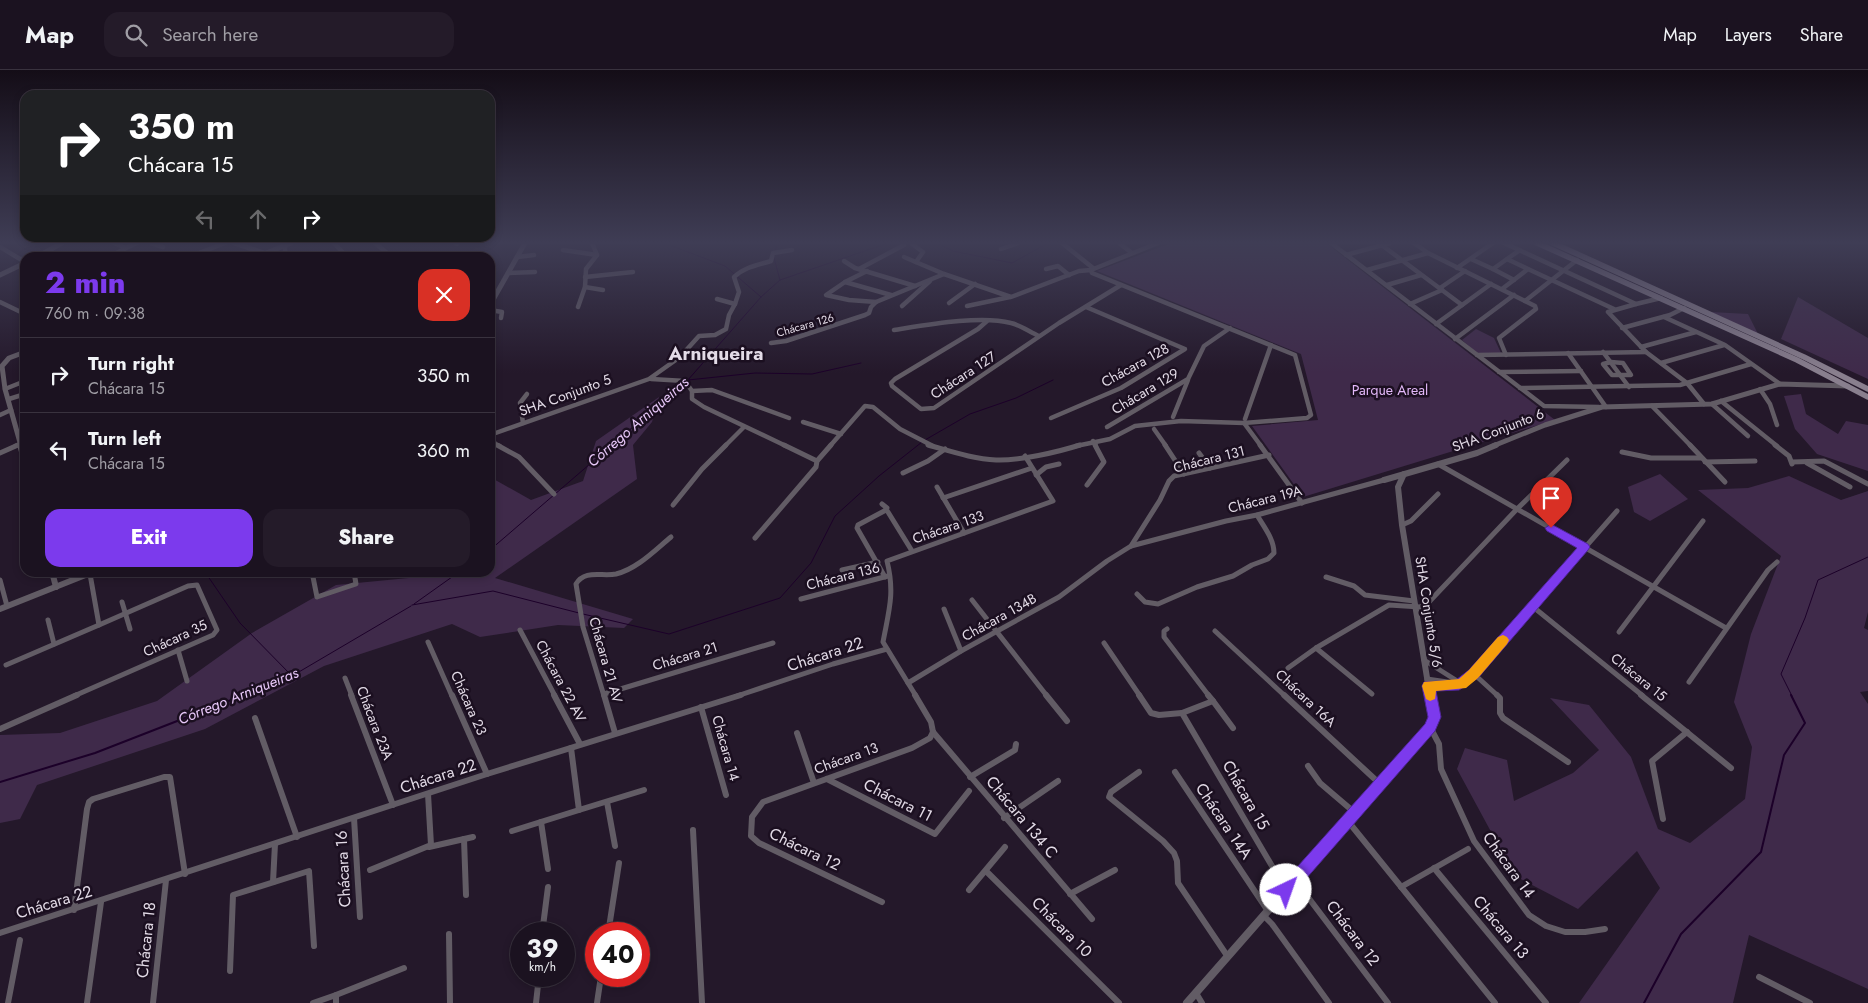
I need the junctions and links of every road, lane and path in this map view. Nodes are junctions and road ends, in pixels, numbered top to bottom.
1 (585, 287) joint
2 (737, 287) edge
3 (838, 287) edge
4 (861, 287) edge
5 (914, 287) edge
6 (926, 287) edge
7 (972, 287) edge
8 (982, 287) edge
9 (1039, 287) edge
10 (1120, 287) edge
11 (1122, 287) edge
12 (1388, 287) edge
13 (1438, 287) edge
14 (1444, 287) edge
15 (1487, 287) edge
16 (1496, 287) edge
17 (1506, 287) edge
18 (1543, 287) edge
19 (1565, 287) edge
20 (1599, 287) edge
21 (1634, 287) edge
22 (1645, 287) edge
23 (1649, 287) edge
24 (1441, 289) junction
25 (603, 290) dead end
26 (1502, 290) junction
27 (1641, 290) junction
28 (892, 295) junction
29 (1514, 295) junction
30 (1011, 297) junction
31 (1661, 298) junction
32 (716, 299) dead end
33 (1525, 301) junction
34 (0, 302) edge
35 (876, 302) junction
36 (949, 303) dead end
37 (735, 304) junction
38 (1410, 304) junction
39 (1636, 304) junction
40 (1462, 305) junction
41 (902, 306) dead end
42 (967, 306) dead end
43 (1086, 306) junction
44 (578, 307) dead end
45 (1684, 308) junction
46 (1615, 310) junction
47 (495, 311) edge
48 (20, 312) edge
49 (1664, 317) junction
50 (501, 318) dead end
51 (987, 321) junction
52 (1436, 324) junction
53 (1230, 328) junction
54 (1622, 328) junction
55 (894, 330) dead end
56 (1697, 332) junction
57 (1039, 336) junction
58 (1455, 338) junction
59 (771, 343) dead end
60 (1271, 345) junction
61 (1724, 345) junction
62 (1641, 347) junction
63 (1603, 352) junction
64 (1646, 352) junction
65 (1568, 353) junction
66 (20, 354) edge
67 (1477, 355) junction
68 (1506, 355) junction
69 (1804, 357) junction
70 (1797, 360) junction
71 (1611, 362) junction
72 (1661, 364) junction
73 (1751, 364) junction
74 (1, 366) edge
75 (1581, 371) junction
76 (1498, 372) junction
77 (1622, 376) junction
78 (649, 379) junction
79 (1188, 379) junction
80 (20, 383) edge
81 (1687, 383) junction
82 (1780, 384) junction
83 (1840, 384) junction
84 (1592, 387) junction
85 (1629, 387) junction
86 (6, 388) junction
87 (1519, 388) junction
88 (1760, 389) junction
89 (1868, 389) edge
90 (692, 392) junction
91 (527, 394) dead end
92 (20, 396) edge
93 (1868, 397) edge
94 (9, 399) junction
95 (1721, 401) junction
96 (1704, 404) junction
97 (1712, 404) junction
98 (1652, 406) junction
99 (1604, 407) junction
100 (11, 410) junction
101 (0, 415) edge
102 (1173, 417) dead end
103 (789, 418) dead end
104 (1051, 418) dead end
105 (1245, 421) junction
106 (802, 422) dead end
107 (523, 424) junction
108 (1777, 425) dead end
109 (744, 427) junction
110 (1107, 427) dead end
111 (1154, 428) dead end
112 (495, 433) edge
113 (840, 434) junction
114 (1748, 436) dead end
115 (1093, 442) junction
116 (20, 444) joint
117 (495, 444) edge
118 (945, 449) junction
119 (1622, 452) dead end
120 (0, 453) edge
121 (1199, 453) dead end
122 (1025, 456) junction
123 (1269, 456) junction
124 (1567, 460) dead end
125 (1703, 460) junction
126 (817, 461) junction
127 (1754, 461) dead end
128 (1806, 462) junction
129 (1060, 464) dead end
130 (1438, 464) junction
131 (1032, 468) junction
132 (1210, 468) junction
133 (903, 473) dead end
134 (1184, 474) junction
135 (1404, 474) junction
136 (1036, 475) junction
137 (1384, 480) junction
138 (1725, 482) dead end
139 (1868, 484) edge
140 (1088, 485) dead end
141 (937, 487) dead end
142 (1850, 487) dead end
143 (1399, 491) junction
144 (554, 494) dead end
145 (1438, 494) dead end
146 (943, 498) junction
147 (1302, 503) junction
148 (882, 504) dead end
149 (673, 505) dead end
150 (1517, 509) junction
151 (1617, 511) dead end
152 (888, 512) dead end
153 (1257, 515) junction
154 (1703, 521) dead end
155 (1402, 525) junction
156 (964, 533) junction
157 (671, 537) dead end
158 (756, 538) dead end
159 (1132, 546) junction
160 (1584, 547) junction
161 (912, 551) junction
162 (878, 562) junction
163 (1777, 562) dead end
164 (842, 570) dead end
165 (888, 576) junction
166 (53, 577) edge
167 (82, 577) edge
168 (93, 577) edge
169 (313, 577) edge
170 (355, 577) edge
171 (1326, 577) dead end
172 (0, 580) edge
173 (1653, 585) junction
174 (56, 587) junction
175 (1137, 594) dead end
176 (801, 598) dead end
177 (972, 600) dead end
178 (122, 602) dead end
179 (1415, 604) junction
180 (1532, 606) junction
181 (3, 608) edge
182 (944, 609) dead end
183 (126, 614) junction
184 (48, 620) dead end
185 (99, 625) junction
186 (1167, 628) dead end
187 (1726, 628) junction
188 (130, 629) dead end
189 (520, 630) dead end
190 (1215, 631) dead end
191 (997, 632) junction
192 (1619, 632) dead end
193 (428, 642) dead end
194 (774, 643) dead end
195 (1104, 643) dead end
196 (54, 644) junction
197 (1316, 648) junction
198 (887, 649) junction
199 (178, 650) junction
200 (961, 651) junction
201 (1424, 660) junction
202 (6, 665) dead end
203 (1288, 668) dead end
204 (1474, 674) junction
205 (345, 678) dead end
206 (187, 681) dead end
207 (1428, 682) junction
208 (1689, 682) dead end
209 (908, 683) junction
210 (1462, 684) junction
211 (604, 694) junction
212 (1372, 694) dead end
213 (1214, 701) junction
214 (701, 707) junction
215 (1182, 713) junction
216 (255, 718) dead end
217 (1067, 721) dead end
218 (1430, 727) junction
219 (1233, 728) dead end
220 (0, 729) edge
221 (933, 732) junction
222 (1687, 732) junction
223 (615, 733) junction
224 (797, 733) dead end
225 (580, 744) junction
226 (1016, 744) dead end
227 (570, 748) junction
228 (1568, 762) dead end
229 (1308, 766) dead end
230 (1730, 768) dead end
231 (1139, 772) dead end
232 (1175, 772) dead end
233 (487, 774) junction
234 (970, 777) junction
235 (827, 778) junction
236 (1058, 781) dead end
237 (814, 783) junction
238 (1379, 783) junction
239 (644, 790) dead end
240 (969, 791) dead end
241 (428, 794) junction
242 (726, 795) dead end
243 (607, 802) junction
244 (763, 802) joint
245 (393, 805) junction
246 (579, 810) junction
247 (1354, 812) junction
248 (354, 818) junction
249 (1004, 818) junction
250 (1663, 819) dead end
251 (1347, 820) junction
252 (541, 822) junction
253 (693, 830) dead end
254 (512, 831) dead end
255 (297, 837) junction
256 (473, 837) dead end
257 (464, 840) junction
258 (275, 844) junction
259 (615, 846) dead end
260 (428, 847) junction
261 (1005, 847) dead end
262 (1468, 848) dead end
263 (619, 863) dead end
264 (1434, 868) junction
265 (548, 869) dead end
266 (370, 870) dead end
267 (986, 870) junction
268 (1115, 870) dead end
269 (185, 874) junction
270 (166, 880) junction
271 (1295, 880) junction
272 (273, 882) junction
273 (548, 886) dead end
274 (1401, 887) junction
275 (969, 890) dead end
276 (1286, 890) junction
277 (1070, 894) junction
278 (466, 895) dead end
279 (101, 902) junction
280 (882, 902) dead end
281 (74, 910) junction
282 (1266, 913) junction
283 (360, 918) dead end
284 (1092, 919) dead end
285 (544, 922) edge
286 (610, 922) edge
287 (1605, 929) dead end
288 (0, 933) edge
289 (450, 934) dead end
290 (20, 940) dead end
291 (314, 946) dead end
292 (1228, 957) junction
293 (404, 968) dead end
294 (230, 970) dead end
295 (1759, 977) dead end
296 (538, 987) edge
297 (599, 987) edge
298 (336, 999) edge
299 (1199, 999) edge
300 (8, 1003) edge
301 (87, 1003) edge
302 (153, 1003) edge
303 (313, 1003) edge
304 (450, 1003) edge
305 (536, 1003) edge
306 (597, 1003) edge
307 (702, 1003) edge
308 (1120, 1003) edge
309 (1187, 1003) edge
310 (1329, 1003) edge
311 (1388, 1003) edge
312 (1495, 1003) edge
313 (1546, 1003) edge
314 (1810, 1003) edge

1 - 25 street
1 - 44 street
2 - 37 street
3 - 35 street
4 - 28 street
5 - 28 street, Chácara 126
6 - 41 street
7 - 36 street
8 - 30 street
9 - 30 street
10 - 43 street, Chácara 127
11 - 53 street
12 - 38 street
13 - 24 street
14 - 24 street
15 - 40 street
16 - 26 street
17 - 26 street
18 - 33 street
19 - 46 street
20 - 39 street
21 - 27 main road
22 - 27 main road
23 - 69 main road
24 - 38 street
24 - 40 street
26 - 29 street
27 - 31 main road
28 - 35 street, Chácara 126
29 - 33 street
29 - 58 street
30 - 42 street
31 - 39 street
31 - 45 main road
32 - 37 street
33 - 68 street
34 - 48 street
35 - 59 street, Chácara 126
37 - 78 street
38 - 52 street
39 - 46 street
40 - 52 street
43 - 57 street, Chácara 127
43 - 104 street, Chácara 128
45 - 49 street
45 - 70 main road
46 - 54 street
47 - 50 street
49 - 54 street
49 - 56 street
51 - 55 street
51 - 57 street
51 - 57 street, Chácara 127
52 - 58 street
53 - 60 street
53 - 79 street, Chácara 129
54 - 62 street
56 - 61 street
56 - 62 street
58 - 67 street
60 - 105 street
60 - 105 street
61 - 72 street
61 - 73 street
62 - 64 street
63 - 64 street
63 - 65 street
63 - 71 street
64 - 72 street
65 - 68 street
65 - 75 street
66 - 74 street
67 - 68 street
67 - 76 street
69 - 70 main road
69 - 89 main road
70 - 83 main road
71 - 77 street
71 - 77 street
71 - 77 street
72 - 81 street
73 - 81 street
73 - 82 street
74 - 86 street
75 - 76 street
75 - 84 street
76 - 87 street
77 - 85 street
78 - 90 street
78 - 107 street, SHA Conjunto 5
79 - 102 street
79 - 110 street, Chácara 129
80 - 86 street
81 - 85 street
81 - 96 street
82 - 83 street, SHA Conjunto 6
82 - 88 street, SHA Conjunto 6
83 - 93 main road
84 - 85 street
84 - 87 street
84 - 99 street
86 - 94 street
87 - 99 street
88 - 95 street, SHA Conjunto 6
88 - 108 street
90 - 103 street
90 - 109 street
91 - 107 street
92 - 94 street
94 - 100 street
95 - 97 street, SHA Conjunto 6
95 - 128 street
96 - 97 street, SHA Conjunto 6
96 - 98 street, SHA Conjunto 6
97 - 114 street
98 - 99 street, SHA Conjunto 6
98 - 125 street
99 - 130 street, SHA Conjunto 6
100 - 101 street
100 - 116 street
105 - 115 street
105 - 123 street
106 - 113 street
107 - 112 street, SHA Conjunto 5
109 - 126 street
109 - 149 street
111 - 134 street
113 - 118 street
113 - 126 street
115 - 122 street
115 - 140 street
116 - 120 street
117 - 144 street
118 - 122 street
118 - 133 street
119 - 125 street
121 - 132 street
122 - 131 street, Chácara 133
123 - 132 street, Chácara 131
123 - 147 street
124 - 150 street
125 - 127 street
125 - 138 street
126 - 158 street
128 - 139 street
128 - 142 street
129 - 136 street
130 - 135 street, SHA Conjunto 6
130 - 150 street
131 - 136 street, Chácara 133
131 - 146 street
132 - 134 street, Chácara 131
134 - 159 street, Chácara 131
135 - 137 street, Chácara 19A
135 - 143 street, SHA Conjunto 5/6
136 - 156 street, Chácara 133
137 - 143 street
137 - 147 street, Chácara 19A
141 - 146 street
143 - 155 street, SHA Conjunto 5/6
145 - 155 street
146 - 156 street
147 - 153 street, Chácara 19A
148 - 162 street
150 - 160 street
150 - 179 street
151 - 160 street
152 - 161 street
153 - 159 street, Chácara 19A
153 - 175 street
154 - 173 street, Chácara 15
155 - 179 street, SHA Conjunto 5/6
156 - 161 street, Chácara 133
157 - 211 street, Chácara 21 AV
159 - 191 street, Chácara 134B
160 - 173 street
160 - 180 street
161 - 165 street, Chácara 133
162 - 164 street
162 - 165 street
163 - 187 street
165 - 176 street, Chácara 136
165 - 198 street, Chácara 133
166 - 174 street
167 - 174 street
168 - 185 street
169 - 170 street
171 - 179 street
172 - 181 street
173 - 187 street
173 - 192 street, Chácara 15
174 - 181 street
177 - 191 street
178 - 183 street
179 - 197 street
179 - 201 street, SHA Conjunto 5/6
180 - 204 street
180 - 222 street, Chácara 15
182 - 200 street
183 - 185 street, Chácara 35
183 - 188 street
183 - 199 street, Chácara 35
184 - 196 street
185 - 196 street, Chácara 35
186 - 213 street
187 - 208 street
189 - 225 street, Chácara 22 AV
190 - 238 street, Chácara 16A
191 - 200 street, Chácara 134B
191 - 217 street
193 - 233 street, Chácara 23
194 - 211 street, Chácara 21
195 - 215 street
196 - 202 street, Chácara 35
197 - 203 street
197 - 212 street
198 - 209 street
198 - 214 street, Chácara 22
199 - 206 street
199 - 220 street, Chácara 35
200 - 209 street, Chácara 134B
201 - 207 street, SHA Conjunto 5/6
201 - 210 street
204 - 210 street
204 - 228 street
205 - 245 street, Chácara 23A
207 - 210 street
207 - 218 street, SHA Conjunto 5/6
209 - 221 street, Chácara 134 C
211 - 223 street, Chácara 21 AV
213 - 215 street
213 - 219 street
214 - 223 street, Chácara 22
214 - 242 street, Chácara 14
215 - 276 street, Chácara 15
216 - 255 street
218 - 238 street
218 - 287 street, Chácara 14
221 - 234 street, Chácara 134 C
221 - 235 street, Chácara 13
222 - 230 street, Chácara 15
222 - 250 street
223 - 225 street, Chácara 22
224 - 237 street
225 - 227 street, Chácara 22
226 - 234 street
227 - 233 street, Chácara 22
227 - 246 street
229 - 247 street
231 - 292 street
232 - 282 street, Chácara 14A
233 - 241 street, Chácara 22
234 - 249 street, Chácara 134 C
235 - 237 street, Chácara 13
235 - 240 street, Chácara 11
236 - 249 street
237 - 244 street, Chácara 13
238 - 247 street
239 - 243 street
241 - 245 street, Chácara 22
241 - 260 street
243 - 246 street
243 - 259 street
244 - 280 street, Chácara 12
245 - 248 street, Chácara 22
246 - 252 street
247 - 251 street
248 - 255 street, Chácara 22
248 - 283 street, Chácara 16
249 - 277 street, Chácara 134 C
251 - 271 street
251 - 274 street
252 - 254 street
252 - 265 street
253 - 307 street
255 - 258 street, Chácara 22
256 - 257 street
257 - 260 street
257 - 278 street
258 - 269 street, Chácara 22
258 - 272 street
260 - 266 street
261 - 267 street
262 - 264 street
263 - 286 street
264 - 274 street
264 - 313 street, Chácara 13
267 - 275 street
267 - 308 street, Chácara 10
268 - 277 street
269 - 270 street, Chácara 22
269 - 281 street
270 - 279 street, Chácara 22
270 - 302 street, Chácara 18
271 - 276 street
271 - 311 street, Chácara 12
272 - 291 street
272 - 294 street
273 - 285 street
274 - 312 street
276 - 282 street
277 - 284 street, Chácara 134 C
279 - 281 street, Chácara 22
279 - 301 street
281 - 288 street, Chácara 22
282 - 292 street
282 - 310 street
289 - 304 street
290 - 300 street
292 - 299 street
293 - 298 street
295 - 314 street
296 - 305 street
297 - 306 street
298 - 303 street
299 - 309 street

